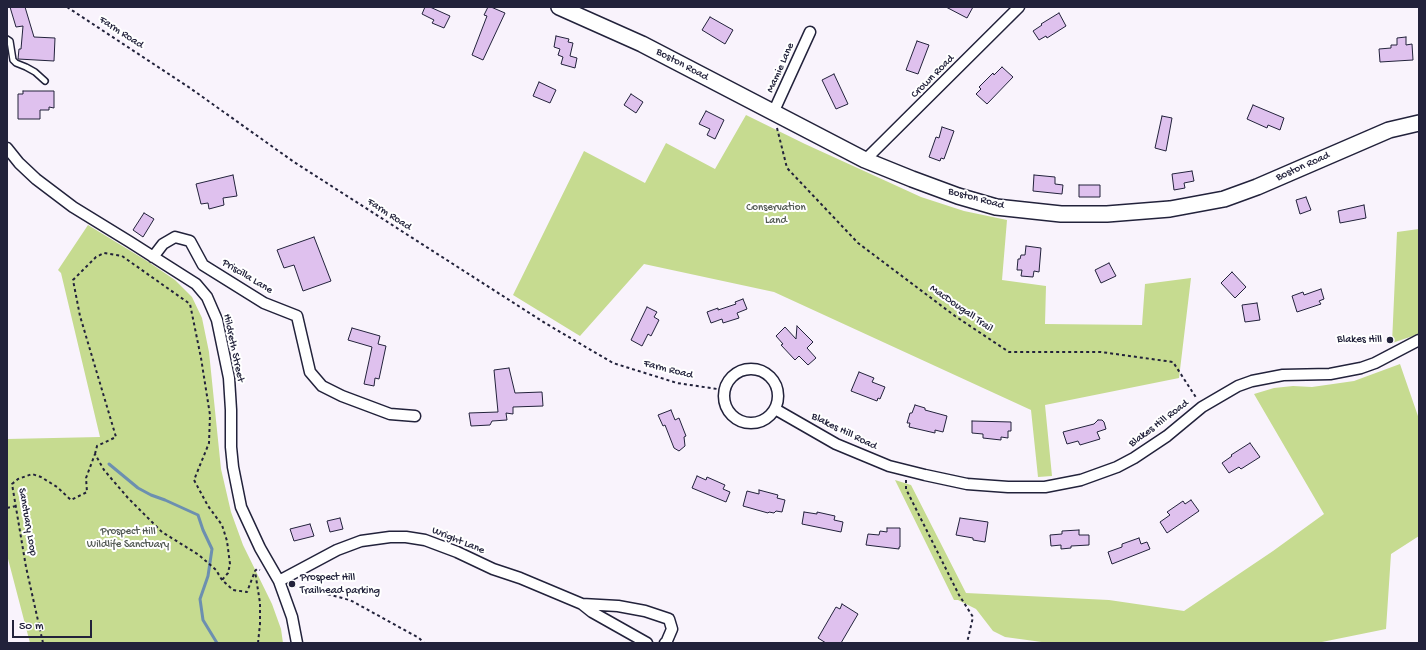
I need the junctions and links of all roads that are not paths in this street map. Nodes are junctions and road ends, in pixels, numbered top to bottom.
1 (559, 7) edge
2 (1017, 8) edge
3 (810, 32) dead end
4 (7, 39) edge
5 (45, 81) dead end
6 (774, 113) junction
7 (1419, 123) edge
8 (7, 148) edge
9 (865, 160) junction
10 (153, 257) junction
11 (1419, 340) edge
12 (775, 409) junction
13 (415, 416) dead end
14 (279, 577) junction
15 (582, 604) junction
16 (297, 643) edge
17 (647, 643) edge
18 (665, 643) edge

1 - 6 main road, Boston Road
2 - 9 street, Crown Road
3 - 6 street, Mamie Lane
4 - 5 lane
6 - 9 main road, Boston Road
7 - 9 main road, Boston Road
8 - 10 street, Hildreth Street
10 - 13 street, Priscilla Lane
10 - 14 street, Hildreth Street
11 - 12 street, Blakes Hill Road
12 - 12 street
14 - 15 street, Wright Lane
14 - 16 street, Hildreth Street
15 - 17 street, Wright Lane
15 - 18 street, Wright Lane

